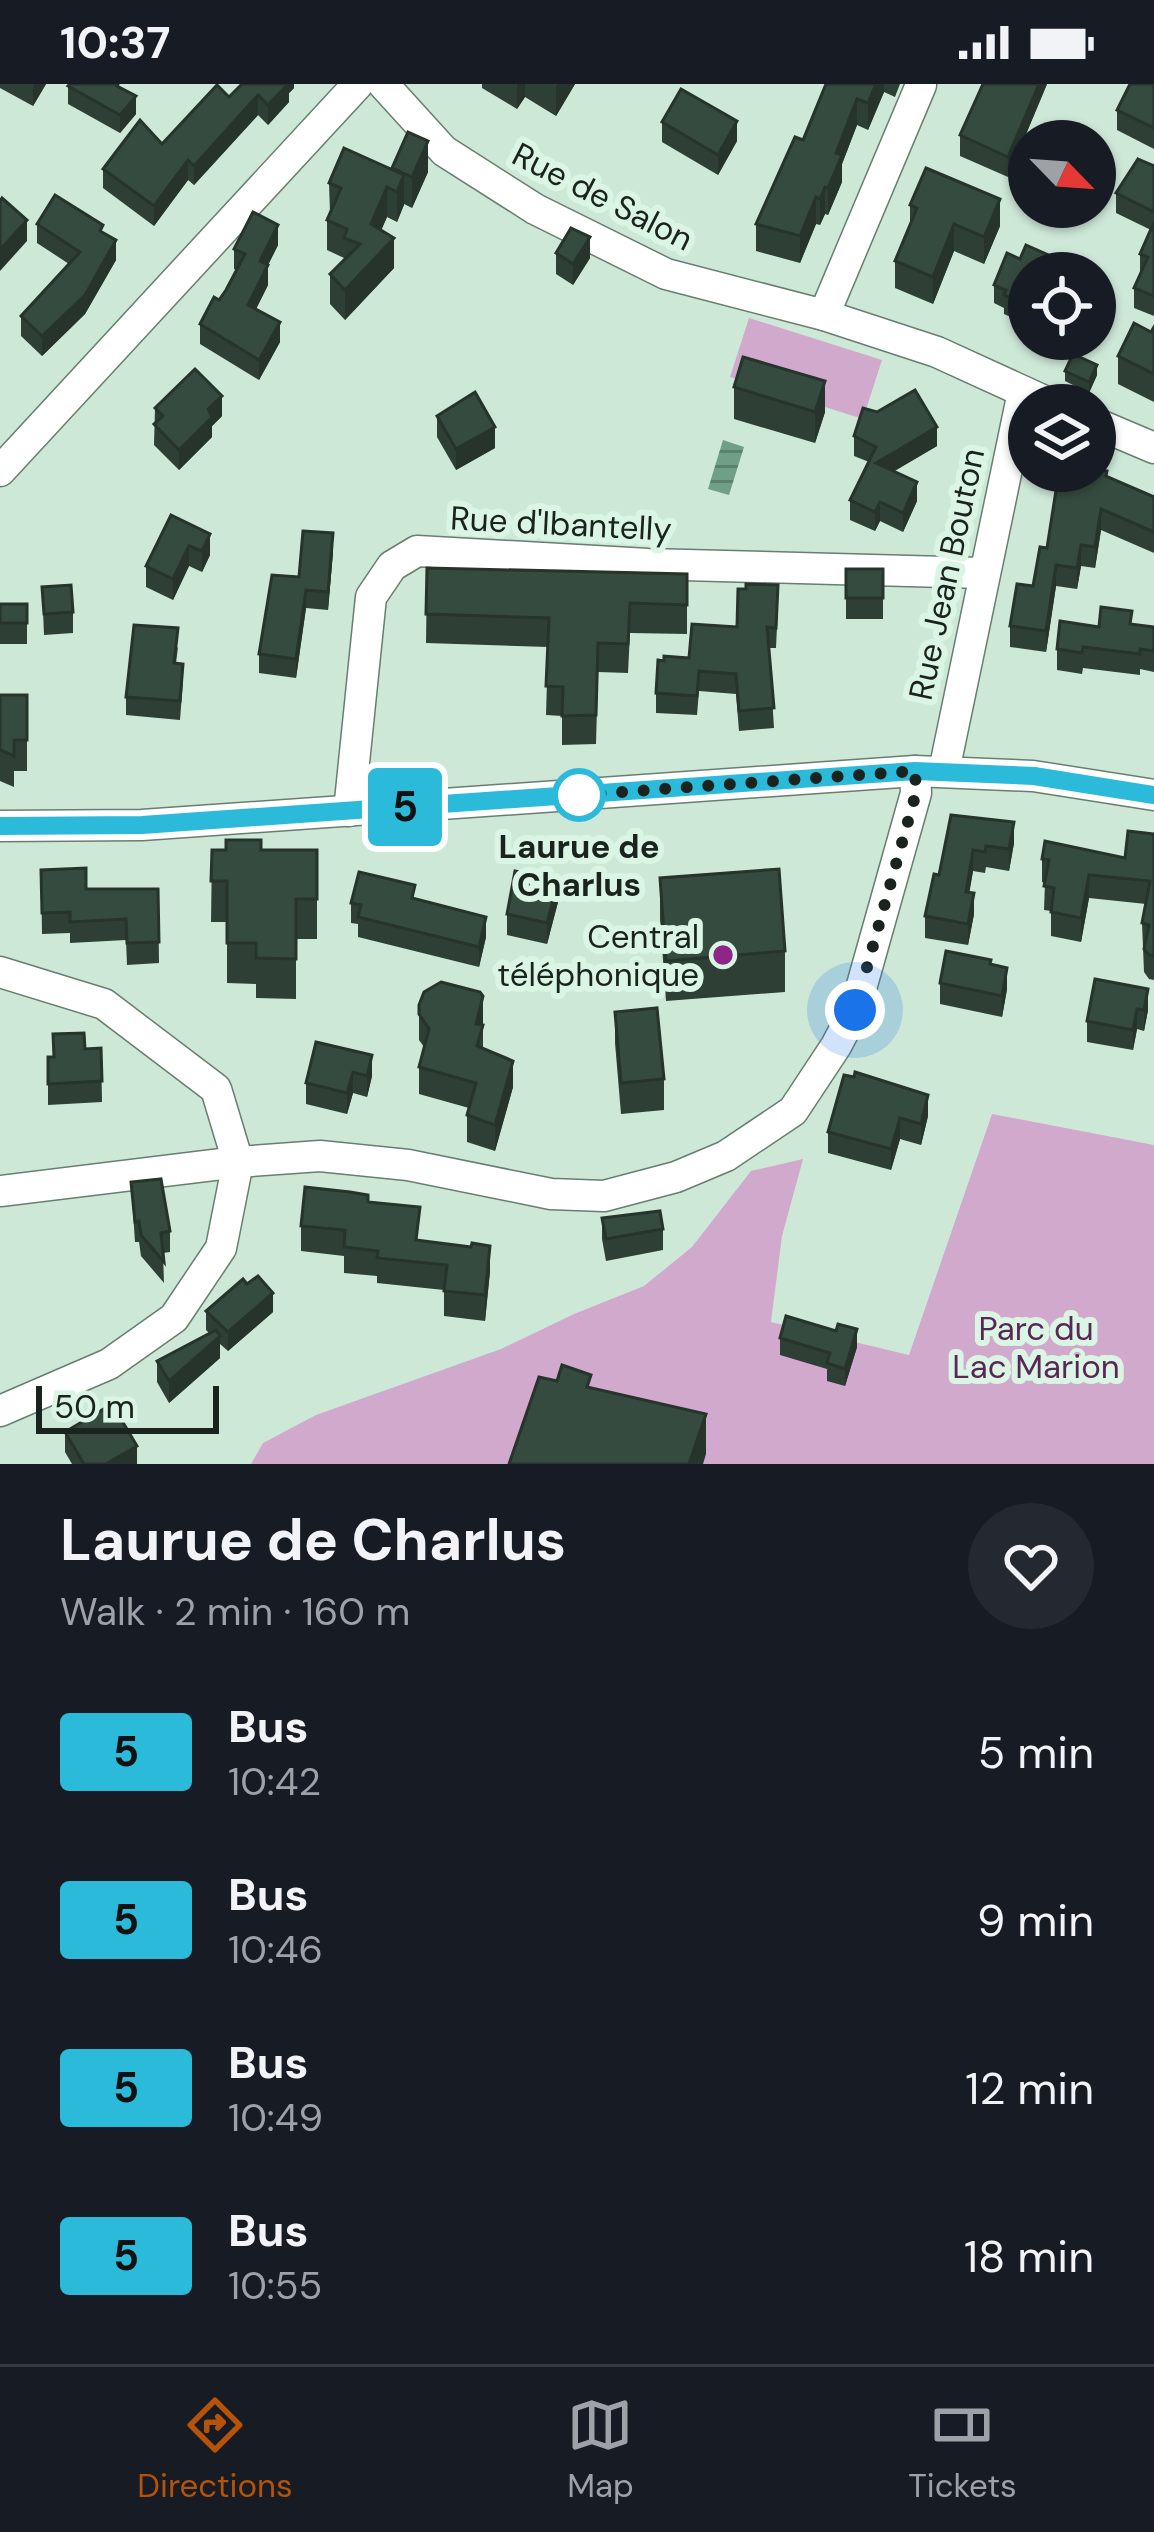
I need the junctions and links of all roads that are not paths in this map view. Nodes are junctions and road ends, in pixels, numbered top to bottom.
1 (358, 84) edge
2 (384, 84) edge
3 (920, 85) edge
4 (824, 315) junction
5 (1008, 385) edge
6 (1116, 432) edge
7 (1154, 448) edge
8 (1008, 458) edge
9 (0, 471) edge
10 (982, 573) junction
11 (929, 771) junction
12 (1154, 795) edge
13 (349, 811) junction
14 (0, 826) edge
15 (0, 972) edge
16 (238, 1162) junction
17 (0, 1191) edge
18 (0, 1411) edge

1 - 9 street
2 - 4 street, Rue de Salon
3 - 4 street
4 - 5 street, Rue de Salon
6 - 7 street
8 - 10 street, Rue Jean Bouton
10 - 11 street, Rue Jean Bouton
10 - 13 street, Rue d'Ibantelly
11 - 12 street
11 - 13 street
11 - 16 street, Rue Jean Bouton
13 - 14 street
15 - 16 street
16 - 17 street
16 - 18 street

